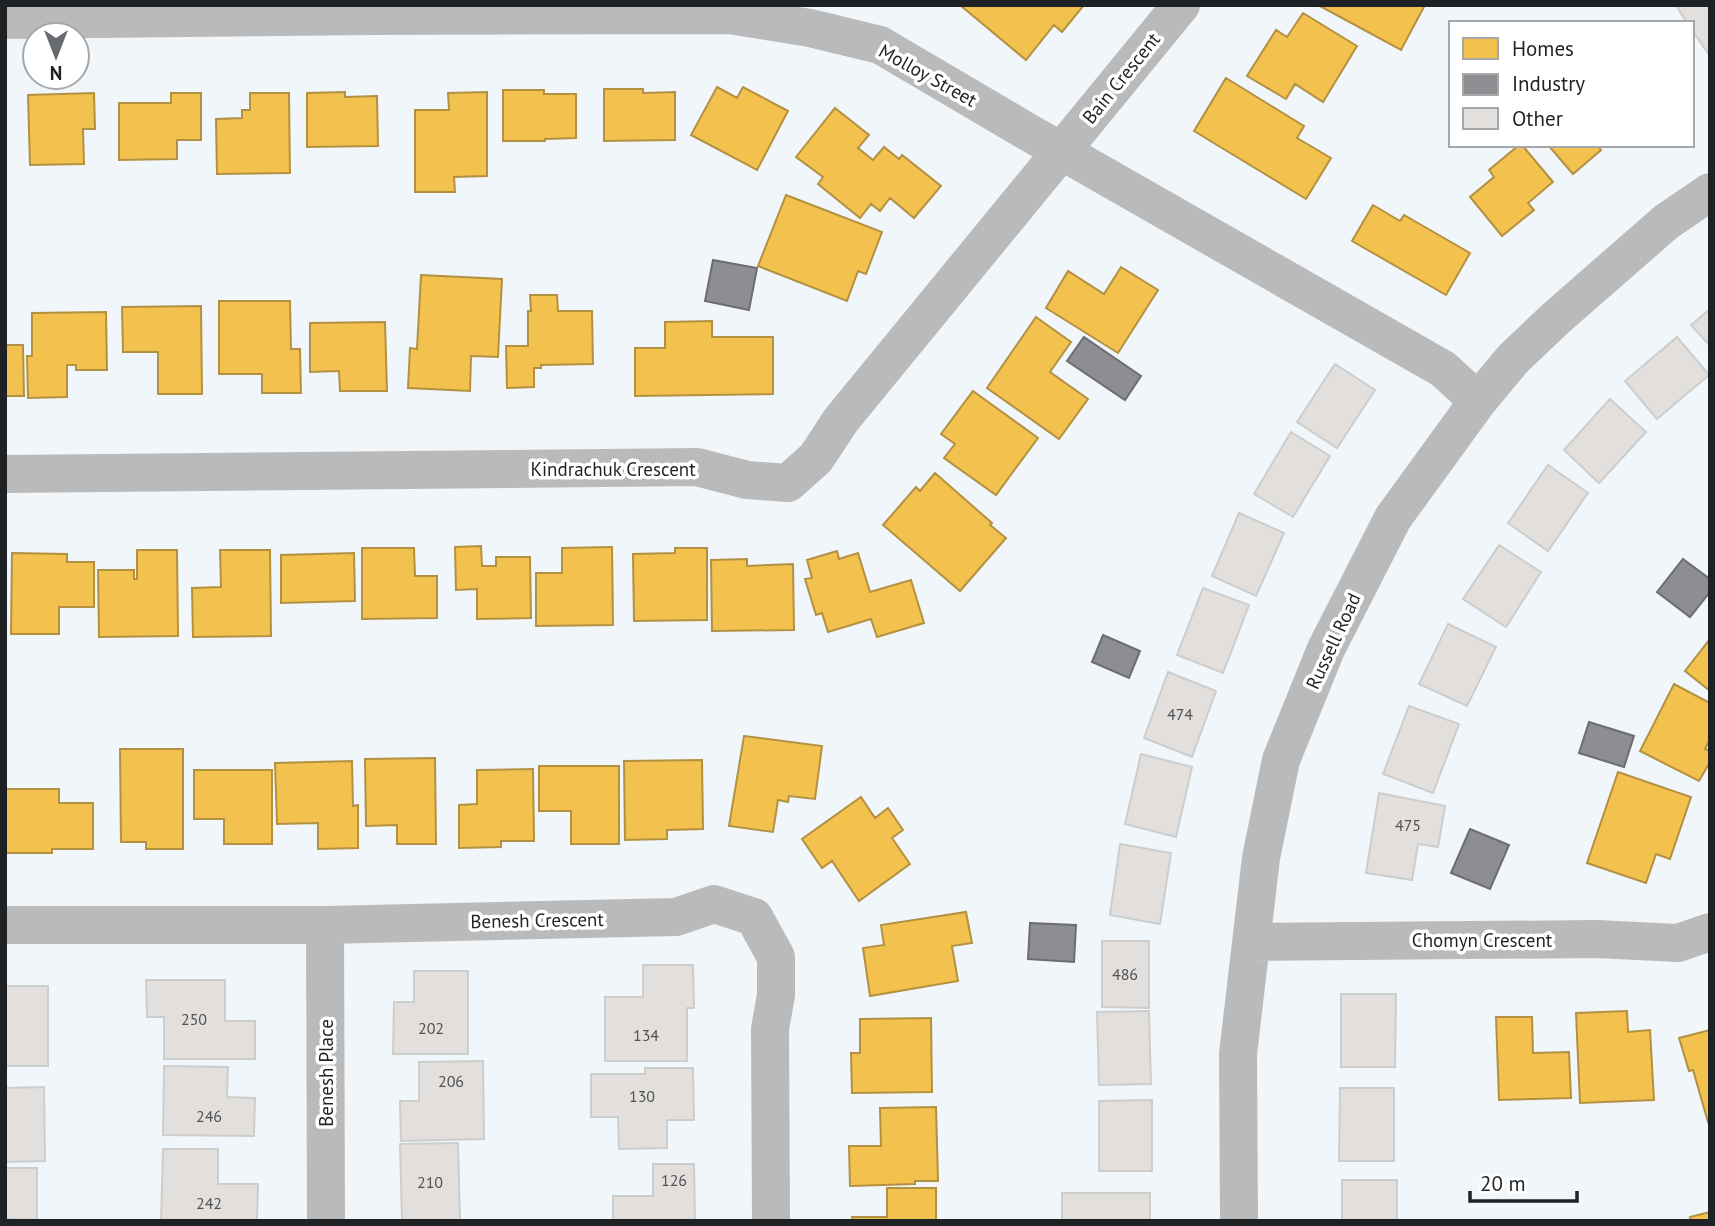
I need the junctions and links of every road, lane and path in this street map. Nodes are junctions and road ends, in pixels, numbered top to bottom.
1 (1181, 5) edge
2 (331, 11) edge
3 (5, 20) edge
4 (1062, 151) junction
5 (1710, 192) edge
6 (1478, 401) junction
7 (5, 474) edge
8 (5, 925) edge
9 (325, 925) junction
10 (1710, 932) edge
11 (1252, 942) junction
12 (326, 1221) edge
13 (771, 1221) edge
14 (1239, 1221) edge

1 - 4 street, Bain Crescent
2 - 3 street, Molloy Street
2 - 4 street, Molloy Street
4 - 6 street, Molloy Street
4 - 7 street, Kindrachuk Crescent
5 - 6 street, Russell Road
6 - 11 street, Russell Road
8 - 9 street, Benesh Crescent
9 - 12 street, Benesh Place
9 - 13 street, Benesh Crescent
10 - 11 street, Chomyn Crescent
11 - 14 street, Russell Road

